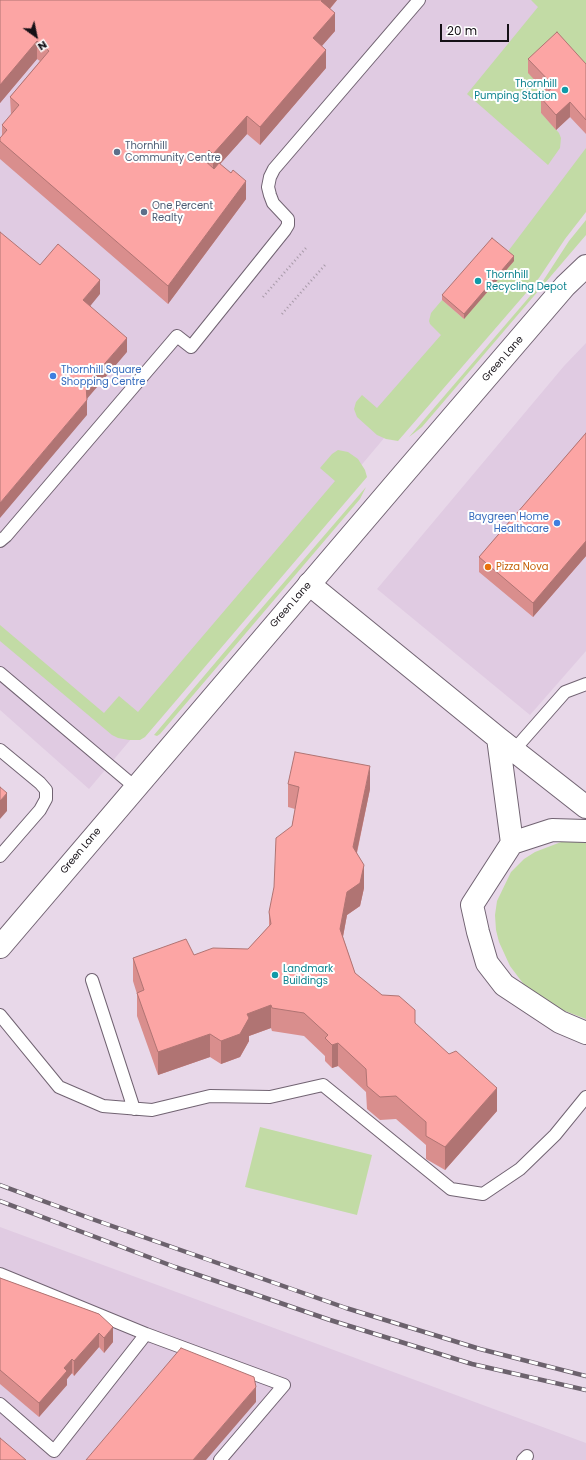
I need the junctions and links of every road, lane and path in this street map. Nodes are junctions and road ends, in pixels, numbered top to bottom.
1 (419, 0) edge
2 (306, 248) dead end
3 (325, 265) dead end
4 (586, 266) edge
5 (263, 297) dead end
6 (282, 314) dead end
7 (0, 542) edge
8 (309, 584) junction
9 (0, 673) edge
10 (586, 684) edge
11 (506, 744) junction
12 (0, 750) edge
13 (135, 787) junction
14 (586, 807) edge
15 (586, 831) edge
16 (512, 843) junction
17 (0, 856) edge
18 (0, 946) edge
19 (92, 980) dead end
20 (0, 1015) edge
21 (586, 1034) edge
22 (586, 1097) edge
23 (134, 1109) junction
24 (0, 1274) edge
25 (146, 1334) junction
26 (0, 1404) edge
27 (220, 1460) edge

1 - 7 lane
2 - 5 path
3 - 6 path
4 - 8 street, Green Lane
8 - 11 street
8 - 13 street, Green Lane
9 - 13 lane
10 - 11 lane
11 - 14 street
11 - 16 street
12 - 17 lane
13 - 18 street, Green Lane
15 - 16 street
16 - 21 street
19 - 23 lane
20 - 23 lane
22 - 23 lane
24 - 25 lane
25 - 26 lane
25 - 27 lane

